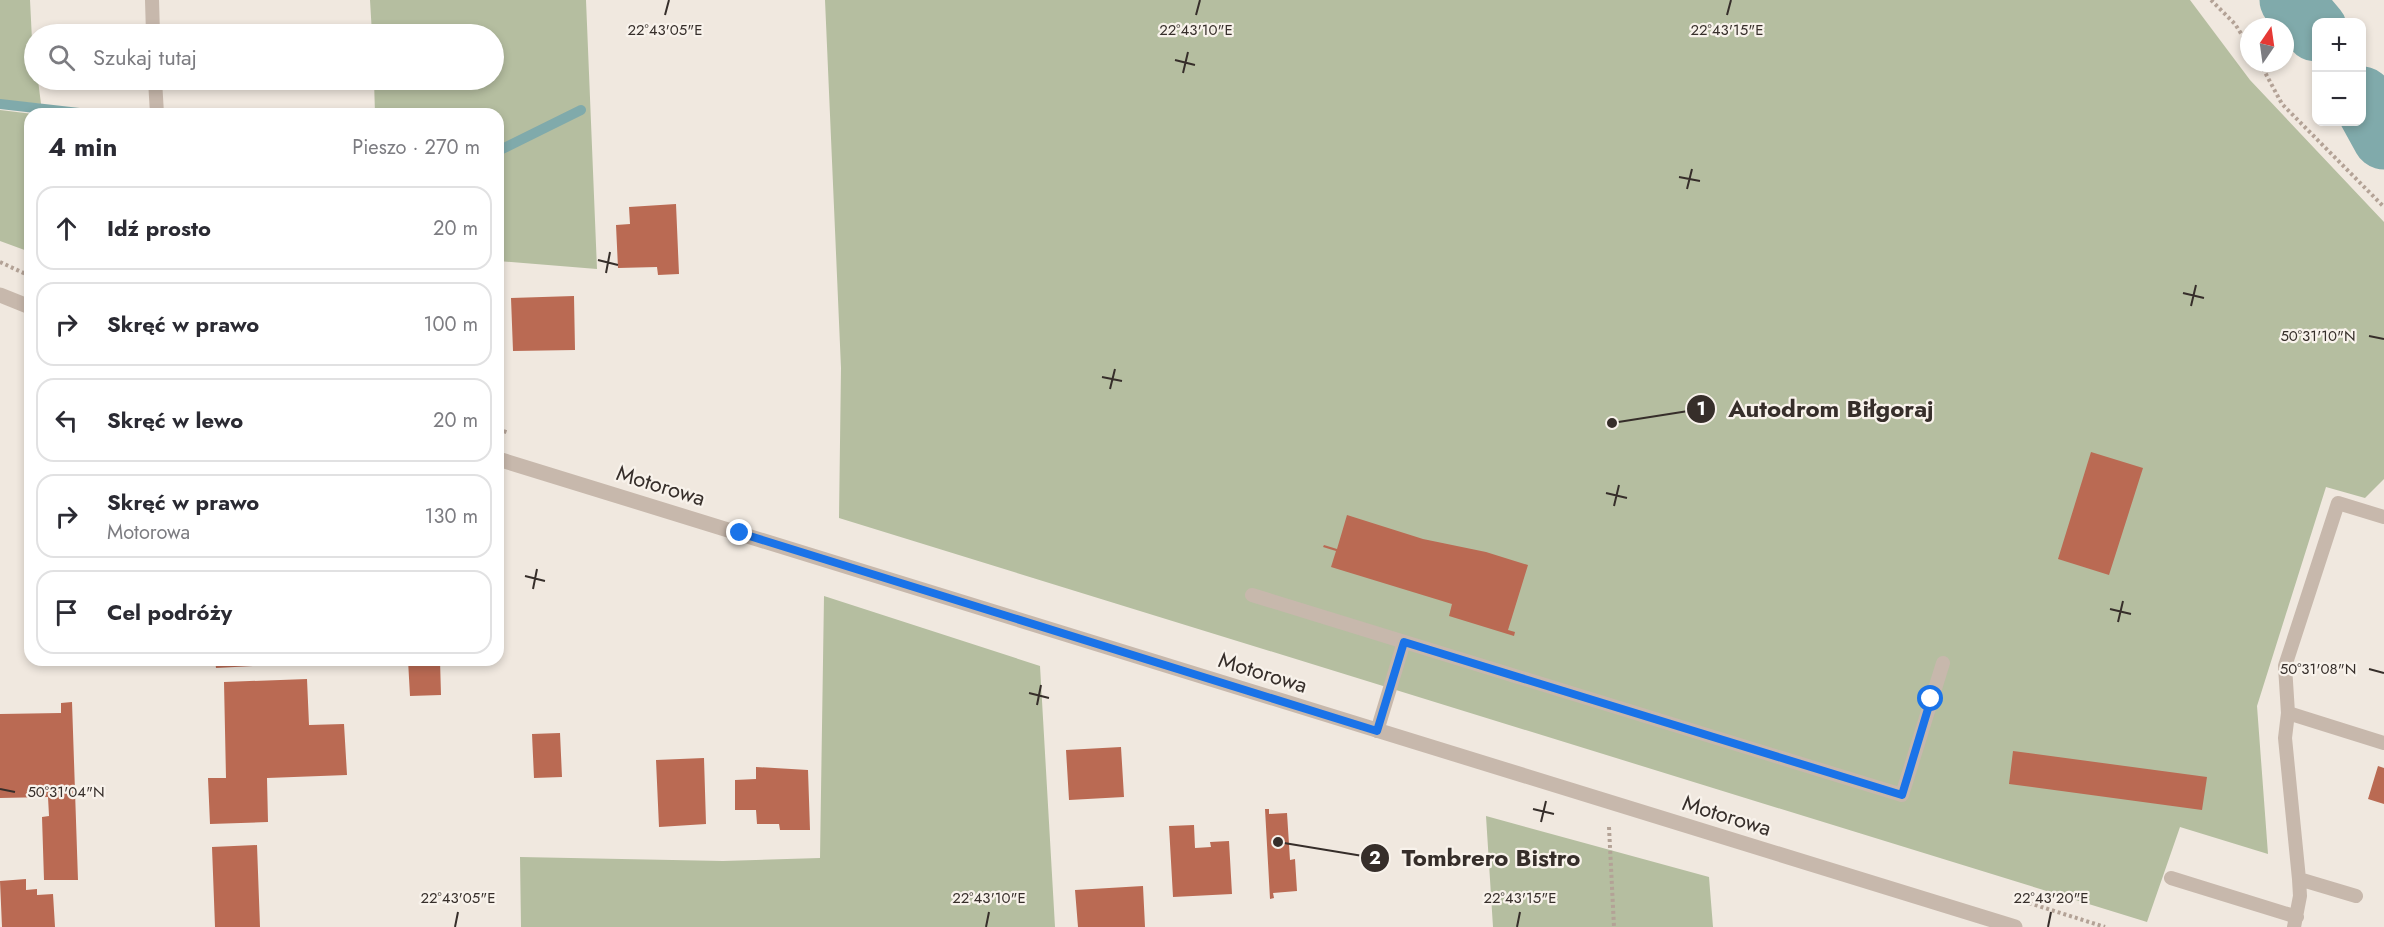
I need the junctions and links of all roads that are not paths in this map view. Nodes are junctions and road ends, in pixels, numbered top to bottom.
1 (152, 0) edge
2 (153, 24) edge
3 (156, 90) edge
4 (157, 108) edge
5 (0, 295) edge
6 (24, 305) edge
7 (504, 461) edge
8 (2384, 517) edge
9 (1252, 595) dead end
10 (1404, 642) junction
11 (1943, 663) dead end
12 (2288, 713) junction
13 (1377, 731) junction
14 (2384, 743) edge
15 (2171, 878) dead end
16 (2299, 879) junction
17 (2356, 896) dead end
18 (2295, 922) edge
19 (2015, 927) edge

1 - 2 lane
3 - 4 lane
5 - 6 street
7 - 13 street, Motorowa
8 - 12 lane
9 - 10 lane
10 - 11 lane
10 - 13 lane
12 - 14 lane
12 - 16 lane
13 - 19 street, Motorowa
15 - 18 lane
16 - 17 lane
16 - 18 lane

